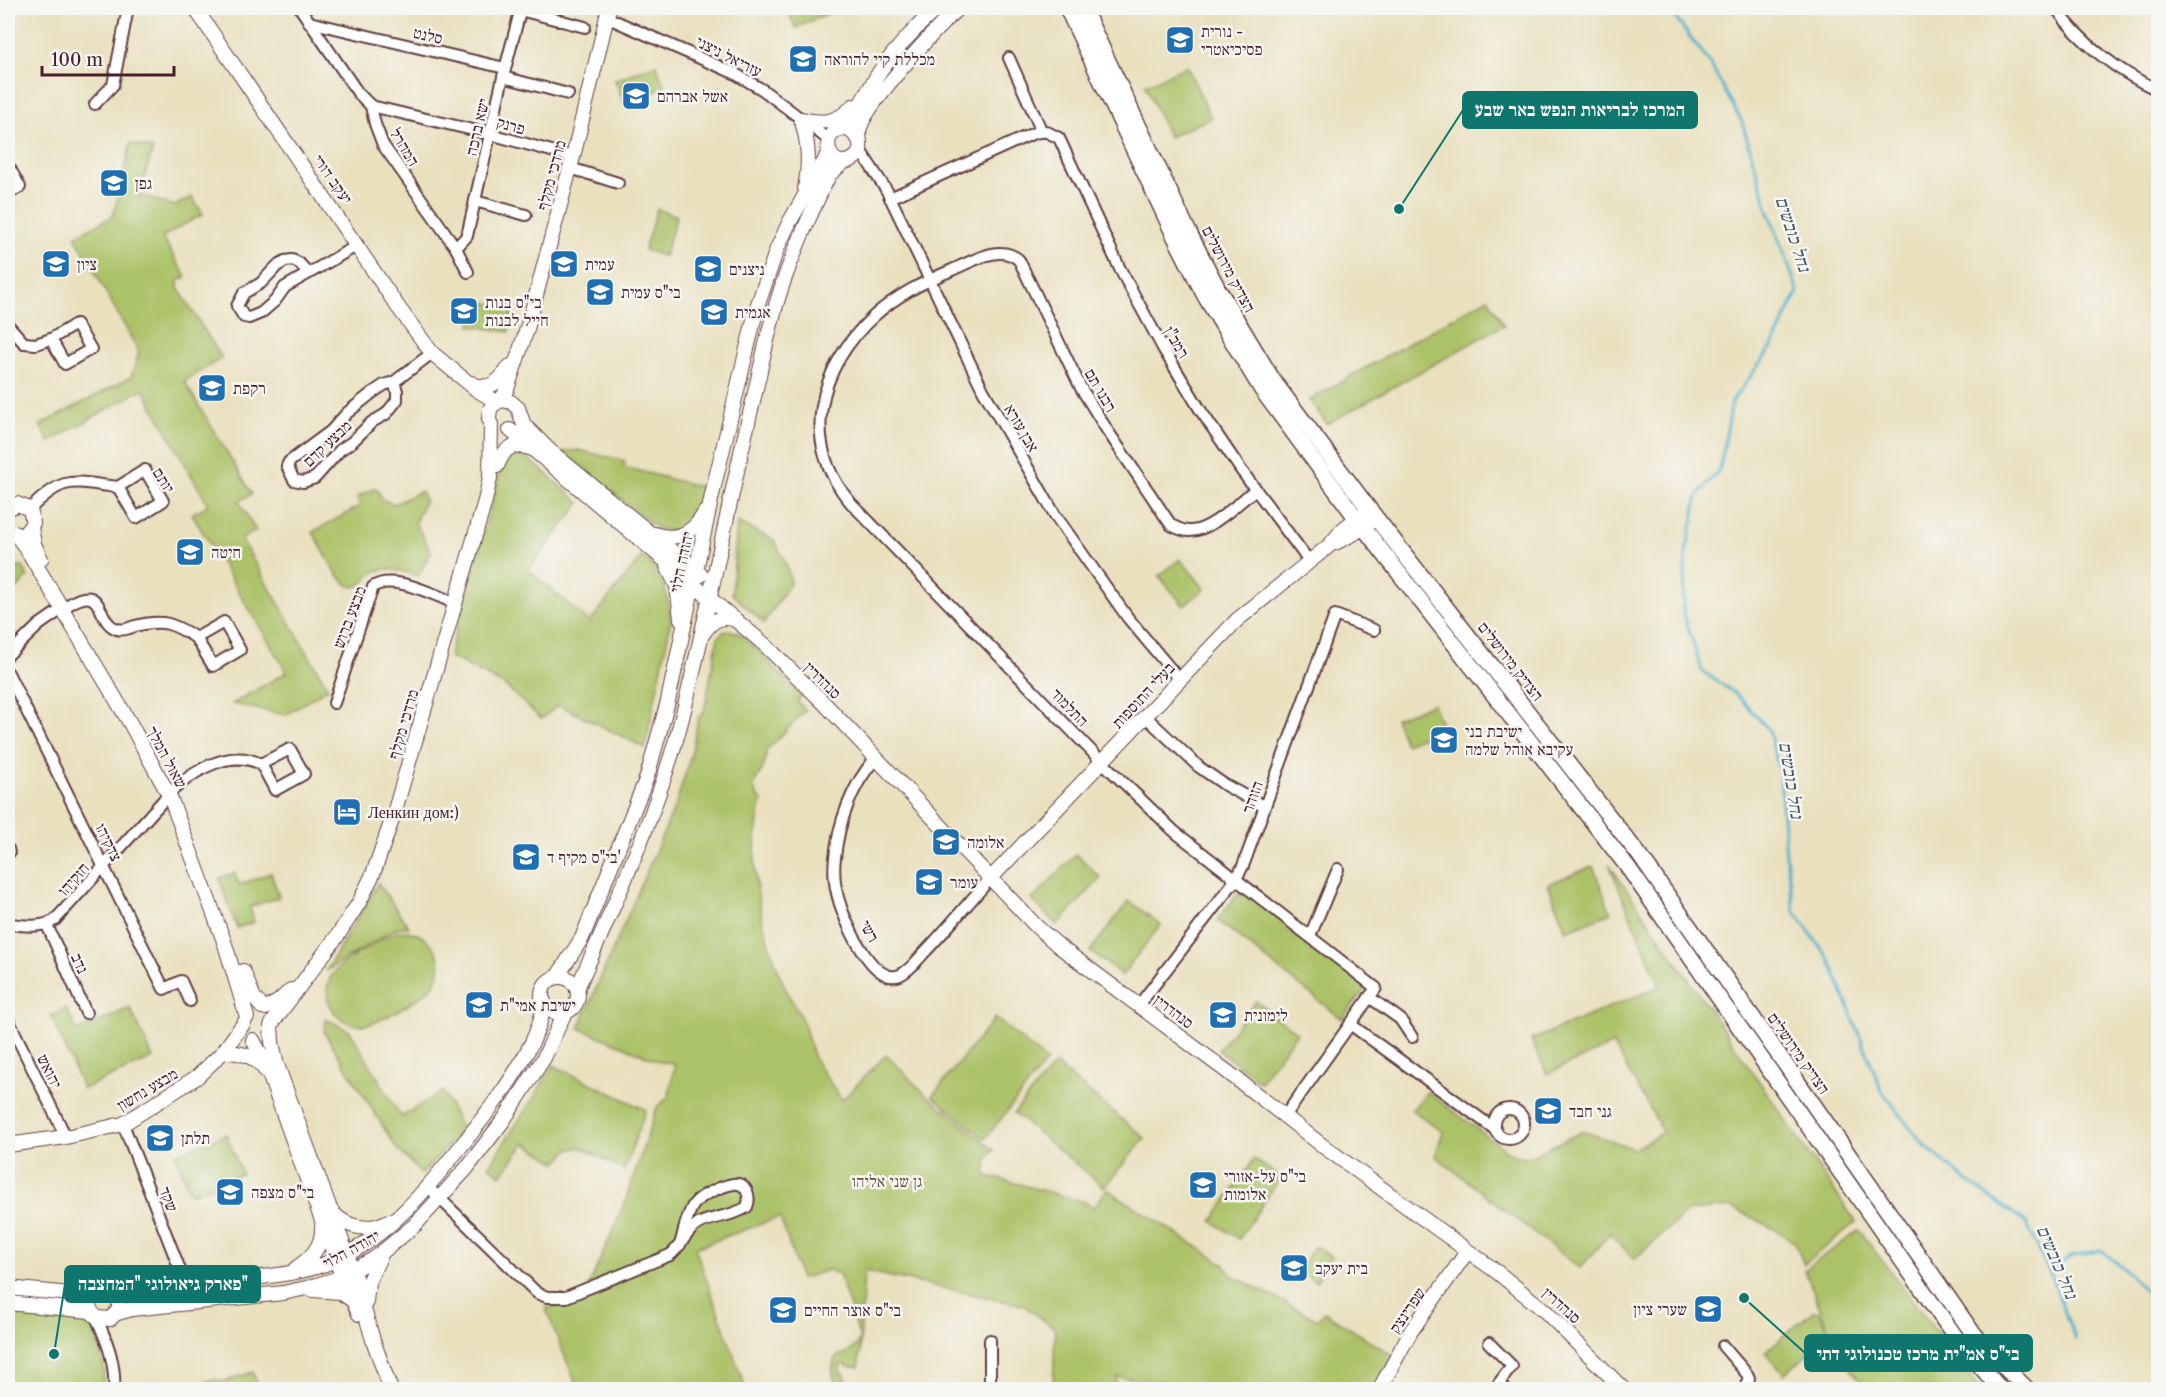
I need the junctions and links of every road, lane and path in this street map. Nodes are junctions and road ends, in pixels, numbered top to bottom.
1 (128, 8) edge
2 (195, 8) edge
3 (300, 8) edge
4 (937, 8) edge
5 (958, 8) edge
6 (1067, 8) edge
7 (1083, 8) edge
8 (2056, 8) edge
9 (521, 9) edge
10 (608, 12) edge
11 (309, 22) junction
12 (585, 27) dead end
13 (1009, 58) dead end
14 (504, 73) junction
15 (869, 89) junction
16 (2158, 90) edge
17 (568, 94) dead end
18 (95, 104) dead end
19 (372, 106) junction
20 (801, 119) junction
21 (841, 129) junction
22 (1042, 132) junction
23 (490, 135) junction
24 (829, 145) junction
25 (860, 145) junction
26 (845, 162) junction
27 (572, 163) junction
28 (8, 165) edge
29 (874, 171) junction
30 (618, 183) dead end
31 (8, 194) edge
32 (804, 195) junction
33 (890, 198) junction
34 (475, 201) junction
35 (526, 215) dead end
36 (358, 244) junction
37 (456, 248) junction
38 (468, 272) dead end
39 (308, 273) junction
40 (929, 280) junction
41 (8, 326) edge
42 (51, 339) dead end
43 (521, 347) junction
44 (432, 353) junction
45 (452, 370) junction
46 (394, 382) junction
47 (499, 401) junction
48 (518, 410) junction
49 (490, 421) junction
50 (508, 430) junction
51 (535, 450) junction
52 (494, 472) junction
53 (118, 487) junction
54 (1256, 489) junction
55 (711, 499) junction
56 (16, 504) edge
57 (1366, 518) junction
58 (31, 527) junction
59 (11, 531) edge
60 (647, 531) junction
61 (658, 555) junction
62 (1309, 561) junction
63 (695, 577) junction
64 (710, 591) junction
65 (455, 603) junction
66 (65, 607) junction
67 (738, 621) junction
68 (1374, 630) dead end
69 (682, 636) junction
70 (196, 638) dead end
71 (699, 641) junction
72 (8, 656) edge
73 (8, 673) edge
74 (1179, 679) junction
75 (334, 704) dead end
76 (1146, 717) junction
77 (876, 758) junction
78 (1102, 762) junction
79 (261, 765) dead end
80 (172, 791) junction
81 (1265, 807) junction
82 (104, 866) junction
83 (1338, 869) dead end
84 (991, 878) junction
85 (1236, 879) junction
86 (8, 924) edge
87 (47, 925) junction
88 (1310, 936) junction
89 (316, 965) junction
90 (557, 977) junction
91 (246, 981) junction
92 (577, 989) junction
93 (290, 991) junction
94 (1369, 997) junction
95 (190, 1001) dead end
96 (545, 1003) junction
97 (1139, 1005) junction
98 (264, 1008) junction
99 (565, 1012) junction
100 (86, 1013) dead end
101 (8, 1018) edge
102 (246, 1020) junction
103 (272, 1024) junction
104 (1350, 1024) junction
105 (1412, 1037) dead end
106 (253, 1040) junction
107 (223, 1052) junction
108 (270, 1077) junction
109 (1285, 1116) junction
110 (123, 1124) junction
111 (1496, 1130) dead end
112 (66, 1137) junction
113 (8, 1145) edge
114 (428, 1186) junction
115 (440, 1198) junction
116 (326, 1215) junction
117 (399, 1216) junction
118 (680, 1245) junction
119 (1467, 1252) junction
120 (383, 1253) junction
121 (341, 1257) junction
122 (347, 1273) junction
123 (288, 1274) junction
124 (186, 1286) junction
125 (8, 1288) edge
126 (299, 1289) junction
127 (111, 1290) junction
128 (92, 1296) junction
129 (352, 1300) junction
130 (8, 1303) edge
131 (93, 1314) junction
132 (115, 1315) junction
133 (366, 1319) junction
134 (372, 1340) junction
135 (990, 1340) dead end
136 (1488, 1343) dead end
137 (109, 1346) junction
138 (1723, 1346) dead end
139 (114, 1389) edge
140 (391, 1389) edge
141 (990, 1389) edge
142 (1379, 1389) edge
143 (1505, 1389) edge
144 (1624, 1389) edge
145 (1746, 1389) edge
146 (2001, 1389) edge
147 (2028, 1389) edge

1 - 18 street
2 - 36 street, יעקב דורי
3 - 11 street, המהרל
4 - 15 street
5 - 25 street
6 - 57 main road, הצדיק מירושלים
7 - 57 main road, הצדיק מירושלים
8 - 16 street
9 - 12 street
9 - 14 street, ישא ברכה
10 - 20 street, עזריאל ניצני
10 - 27 street, מרדכי מקלף
11 - 14 street, סלנט
11 - 19 street, המהרל
13 - 22 street
14 - 17 street, סלנט
14 - 23 street, ישא ברכה
15 - 20 street
15 - 21 street
19 - 23 street, פרנק
19 - 37 street, המהרל
20 - 24 street, עזריאל ניצני
20 - 32 street
21 - 24 street
21 - 25 street
22 - 33 street
22 - 54 street, רמב"ן
23 - 27 street, פרנק
23 - 34 street, ישא ברכה
24 - 26 street
24 - 32 street, יהודה הלוי
25 - 26 street
25 - 29 street, אבן עזרא
26 - 29 street
26 - 64 street, יהודה הלוי
27 - 30 street, פרנק
27 - 43 street, מרדכי מקלף
28 - 31 street
29 - 33 street, אבן עזרא
32 - 55 street, יהודה הלוי
33 - 40 street, אבן עזרא
34 - 35 street
34 - 37 street, ישא ברכה
36 - 39 street
36 - 44 street, יעקב דורי
37 - 38 street, המהרל
39 - 39 street
40 - 54 street, רבנו תם
40 - 74 street, אבן עזרא
40 - 78 street, התלמוד
41 - 42 street
43 - 45 street
43 - 47 street, מרדכי מקלף
43 - 48 street, מרדכי מקלף
44 - 45 street, יעקב דורי
44 - 46 street, מבצע קדם
45 - 47 street, יעקב דורי
45 - 49 street, יעקב דורי
46 - 46 street, מבצע קדם
47 - 48 street
47 - 49 street
48 - 50 street
48 - 60 street
49 - 50 street
49 - 52 street, מרדכי מקלף
50 - 51 street
50 - 52 street, מרדכי מקלף
51 - 52 street
51 - 61 street
52 - 65 street, מרדכי מקלף
53 - 53 street, יותם
53 - 56 street
54 - 62 street, רמב"ן
55 - 60 street
55 - 63 street, יהודה הלוי
56 - 58 street, שאול המלך
57 - 62 street, בעלי התוספות
57 - 146 main road, הצדיק מירושלים
57 - 147 main road, הצדיק מירושלים
58 - 59 street
58 - 66 street, שאול המלך
59 - 66 street, שאול המלך
60 - 63 street
61 - 63 street
61 - 69 street
62 - 74 street, בעלי התוספות
63 - 64 street
63 - 69 street, יהודה הלוי
64 - 67 street, סנהדרין
64 - 71 street, יהודה הלוי
65 - 75 street, מבצע ברוש
65 - 89 street, מרדכי מקלף
66 - 70 street
66 - 72 street
66 - 80 street, שאול המלך
67 - 71 street
67 - 77 street, סנהדרין
68 - 81 street, הזוהר
69 - 90 street, יהודה הלוי
71 - 92 street, יהודה הלוי
73 - 82 street, צדקיהו
74 - 76 street, בעלי התוספות
76 - 78 street, בעלי התוספות
76 - 81 street
77 - 84 street, סנהדרין
77 - 84 street, רשי
78 - 84 street, בעלי התוספות
78 - 85 street, התלמוד
79 - 80 street, חזקיהו
80 - 82 street, חזקיהו
80 - 91 street, שאול המלך
80 - 102 street, שאול המלך
81 - 85 street, הזוהר
82 - 87 street, חזקיהו
82 - 95 street, צדקיהו
83 - 88 street
84 - 97 street, סנהדרין
85 - 88 street, התלמוד
85 - 97 street, הזוהר
86 - 87 street
87 - 100 street, נדב
88 - 94 street, התלמוד
89 - 93 street, מרדכי מקלף
89 - 103 street, מרדכי מקלף
90 - 92 street
90 - 96 street
91 - 93 street
91 - 98 street, שאול המלך
92 - 99 street
93 - 98 street, מרדכי מקלף
94 - 104 street
94 - 105 street
96 - 99 street
96 - 114 street, יהודה הלוי
97 - 109 street, סנהדרין
98 - 102 street
98 - 103 street
99 - 115 street, יהודה הלוי
101 - 112 street, יהואש
102 - 106 street
102 - 107 street, מבצע נחשון
103 - 106 street
103 - 116 street
104 - 109 street
104 - 111 street
106 - 107 street, מבצע נחשון
106 - 108 street
107 - 108 street
107 - 110 street, מבצע נחשון
108 - 116 street
109 - 119 street, סנהדרין
110 - 112 street, מבצע נחשון
110 - 124 street, שקד
112 - 113 street, מבצע נחשון
114 - 115 street
114 - 117 street, יהודה הלוי
115 - 118 street
115 - 120 street, יהודה הלוי
116 - 117 street
116 - 121 street
116 - 123 street
117 - 121 street, יהודה הלוי
118 - 118 street
119 - 142 street, שפרינצק
119 - 144 street, סנהדרין
120 - 122 street, יהודה הלוי
120 - 133 street
121 - 122 street
121 - 123 street, יהודה הלוי
122 - 126 street, יהודה הלוי
122 - 129 street
122 - 133 street
123 - 124 street, יהודה הלוי
124 - 127 street, יהודה הלוי
125 - 128 street
126 - 129 street
126 - 132 street, יהודה הלוי
127 - 128 street
127 - 132 street
128 - 131 street
129 - 134 street
130 - 131 street
131 - 132 street
131 - 137 street
132 - 137 street
133 - 134 street
134 - 140 street
135 - 141 street
136 - 143 street
137 - 139 street
138 - 145 street

